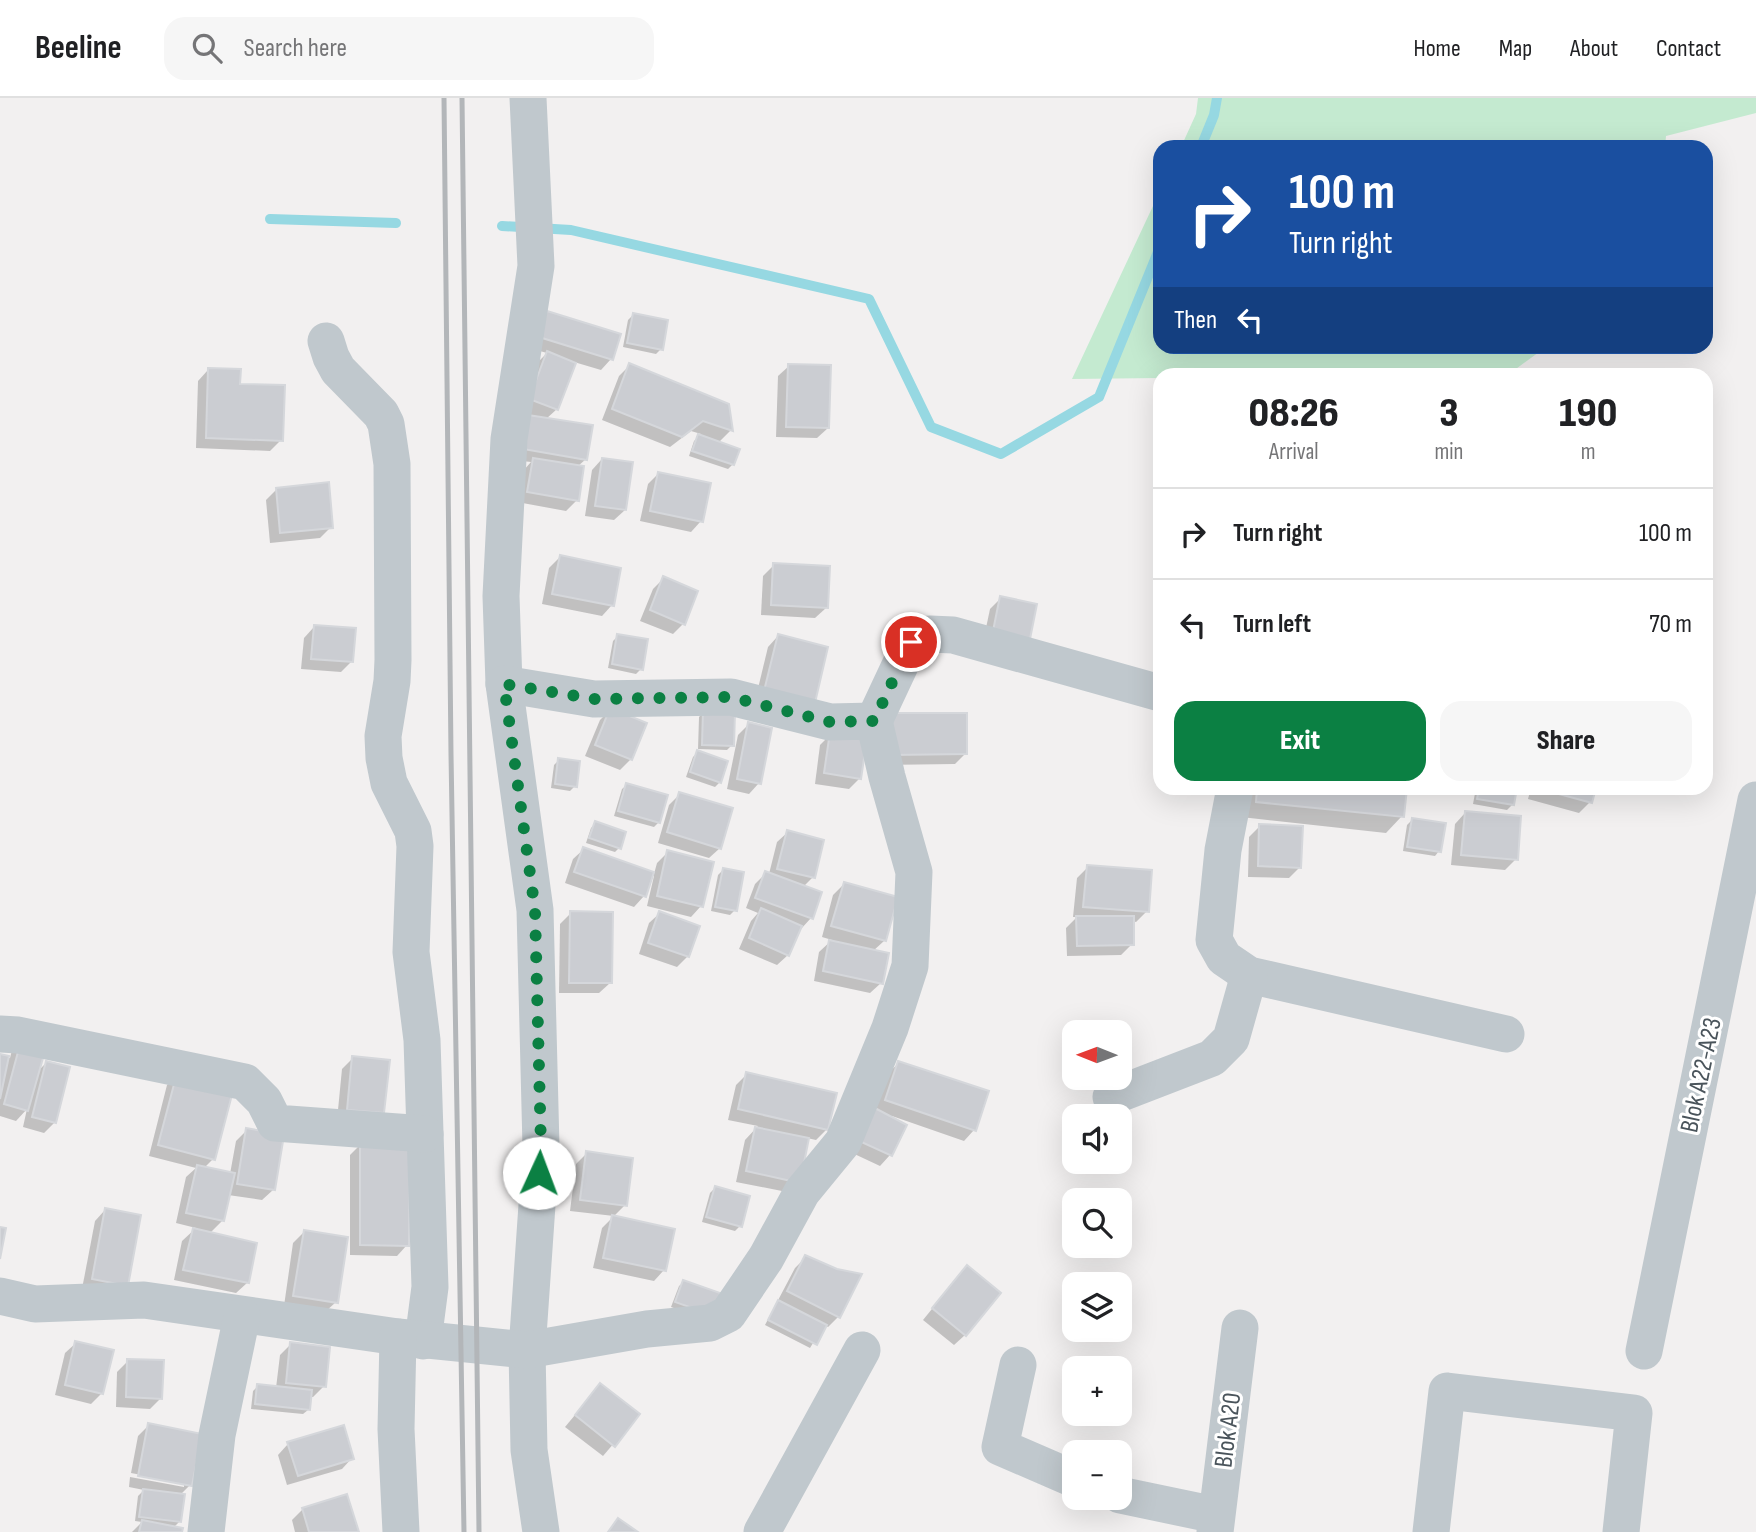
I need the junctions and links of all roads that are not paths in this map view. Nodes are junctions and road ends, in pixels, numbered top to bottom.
1 (528, 98) edge
2 (326, 341) dead end
3 (504, 684) junction
4 (1153, 691) edge
5 (874, 721) junction
6 (1234, 795) edge
7 (1756, 800) edge
8 (1250, 975) junction
9 (0, 1034) edge
10 (1506, 1034) dead end
11 (1111, 1097) dead end
12 (425, 1134) junction
13 (0, 1296) edge
14 (242, 1316) junction
15 (1240, 1328) dead end
16 (411, 1339) junction
17 (527, 1350) junction
18 (862, 1350) dead end
19 (1644, 1351) dead end
20 (1018, 1365) dead end
21 (1062, 1474) edge
22 (1132, 1499) edge
23 (1215, 1523) edge
24 (206, 1532) edge
25 (401, 1532) edge
26 (541, 1532) edge
27 (762, 1532) edge
28 (1431, 1532) edge
29 (1621, 1532) edge

1 - 3 street
2 - 12 street
3 - 5 street
3 - 17 street
4 - 5 street
5 - 17 street
6 - 8 street
7 - 19 street, Blok A22-A23
8 - 10 street
8 - 11 street
9 - 12 street
12 - 16 street
13 - 14 street
14 - 16 street
14 - 24 street
15 - 23 street, Blok A20
16 - 17 street
16 - 25 street
17 - 26 street
18 - 27 street
20 - 21 street
22 - 23 street
28 - 29 street

